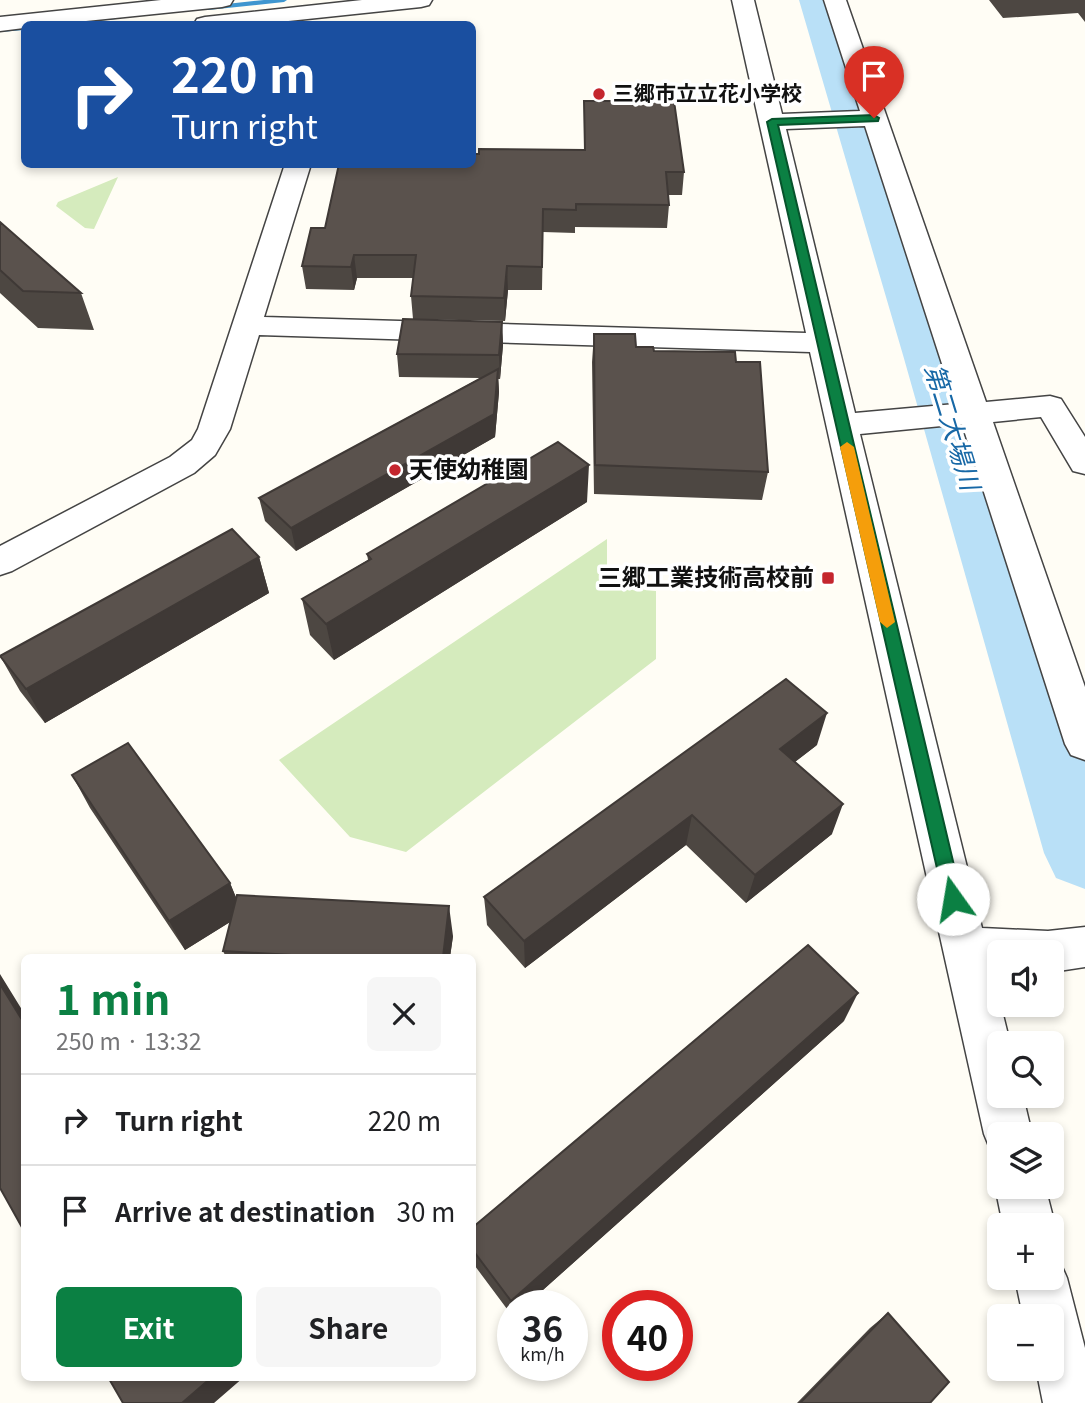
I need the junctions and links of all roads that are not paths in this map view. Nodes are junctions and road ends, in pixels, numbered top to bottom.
1 (222, 0) edge
2 (421, 0) edge
3 (743, 0) edge
4 (835, 0) edge
5 (346, 16) edge
6 (28, 21) edge
7 (258, 21) edge
8 (21, 22) edge
9 (0, 24) edge
10 (874, 118) junction
11 (772, 122) junction
12 (297, 168) edge
13 (247, 326) junction
14 (822, 343) junction
15 (969, 414) junction
16 (842, 425) junction
17 (1085, 463) edge
18 (0, 562) edge
19 (1085, 744) edge
20 (1085, 947) edge
21 (965, 948) junction
22 (987, 949) edge
23 (1064, 950) edge
24 (1005, 1122) edge
25 (1064, 1373) edge
26 (1071, 1403) edge

1 - 6 street
2 - 5 street
3 - 11 street
4 - 10 street
5 - 7 street
8 - 9 street
10 - 11 street
10 - 15 street
11 - 14 street
12 - 13 street
13 - 14 street
13 - 18 street
14 - 16 street
15 - 16 street
15 - 17 street
15 - 19 street
16 - 21 street
20 - 23 street
21 - 22 street
21 - 24 street
25 - 26 street

